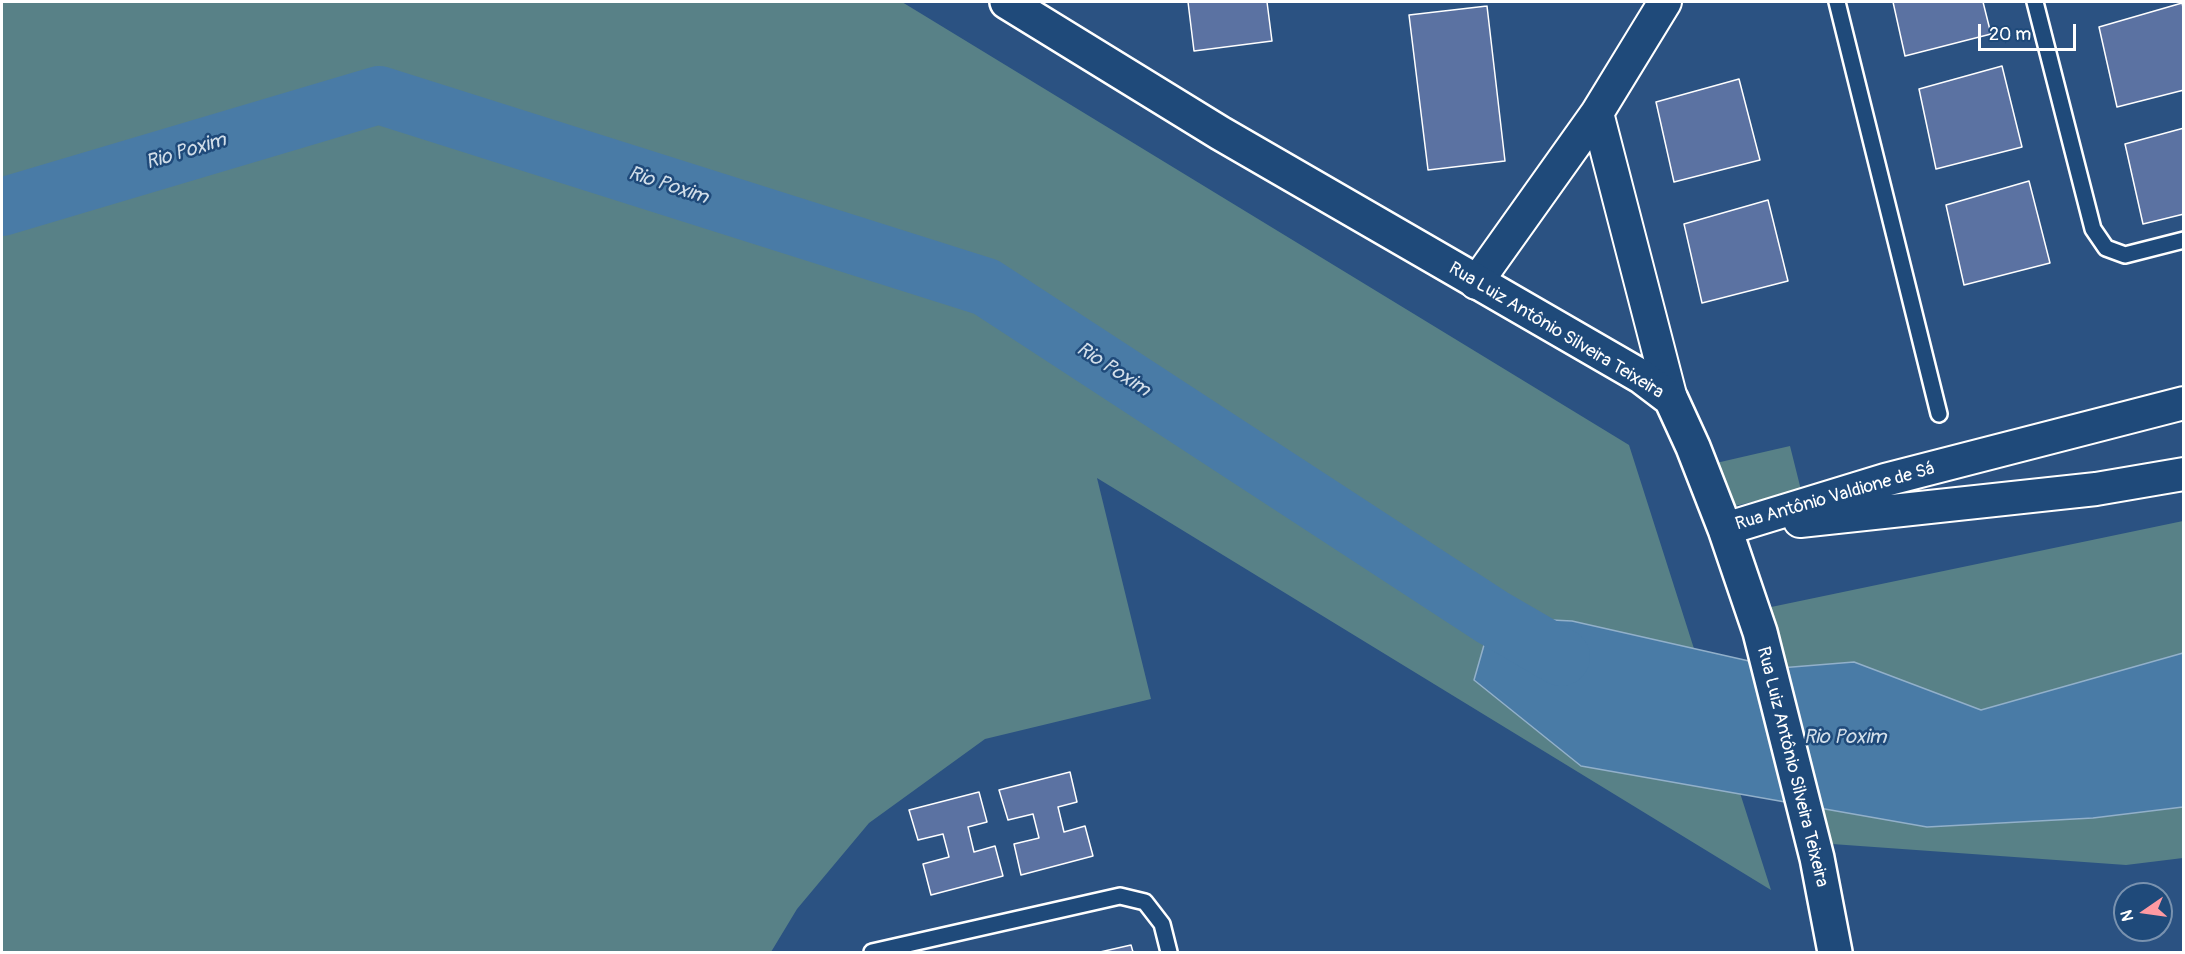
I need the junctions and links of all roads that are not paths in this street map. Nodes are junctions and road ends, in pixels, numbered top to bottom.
1 (1007, 2) edge
2 (1665, 2) edge
3 (1837, 2) edge
4 (2035, 2) edge
5 (1597, 113) junction
6 (2184, 240) edge
7 (1476, 283) junction
8 (1671, 399) junction
9 (2184, 403) edge
10 (1940, 414) dead end
11 (2184, 474) edge
12 (1725, 529) junction
13 (872, 952) edge
14 (1169, 952) edge
15 (1835, 952) edge

1 - 7 street, Rua Luiz Antônio Silveira Teixeira
2 - 5 street
3 - 10 lane
4 - 6 lane
5 - 7 street
5 - 8 street
7 - 8 street, Rua Luiz Antônio Silveira Teixeira
8 - 12 street, Rua Luiz Antônio Silveira Teixeira
9 - 12 street, Rua Antônio Valdione de Sá
11 - 12 street, Rua Antônio Valdione de Sá
12 - 15 street, Rua Luiz Antônio Silveira Teixeira
13 - 14 lane

